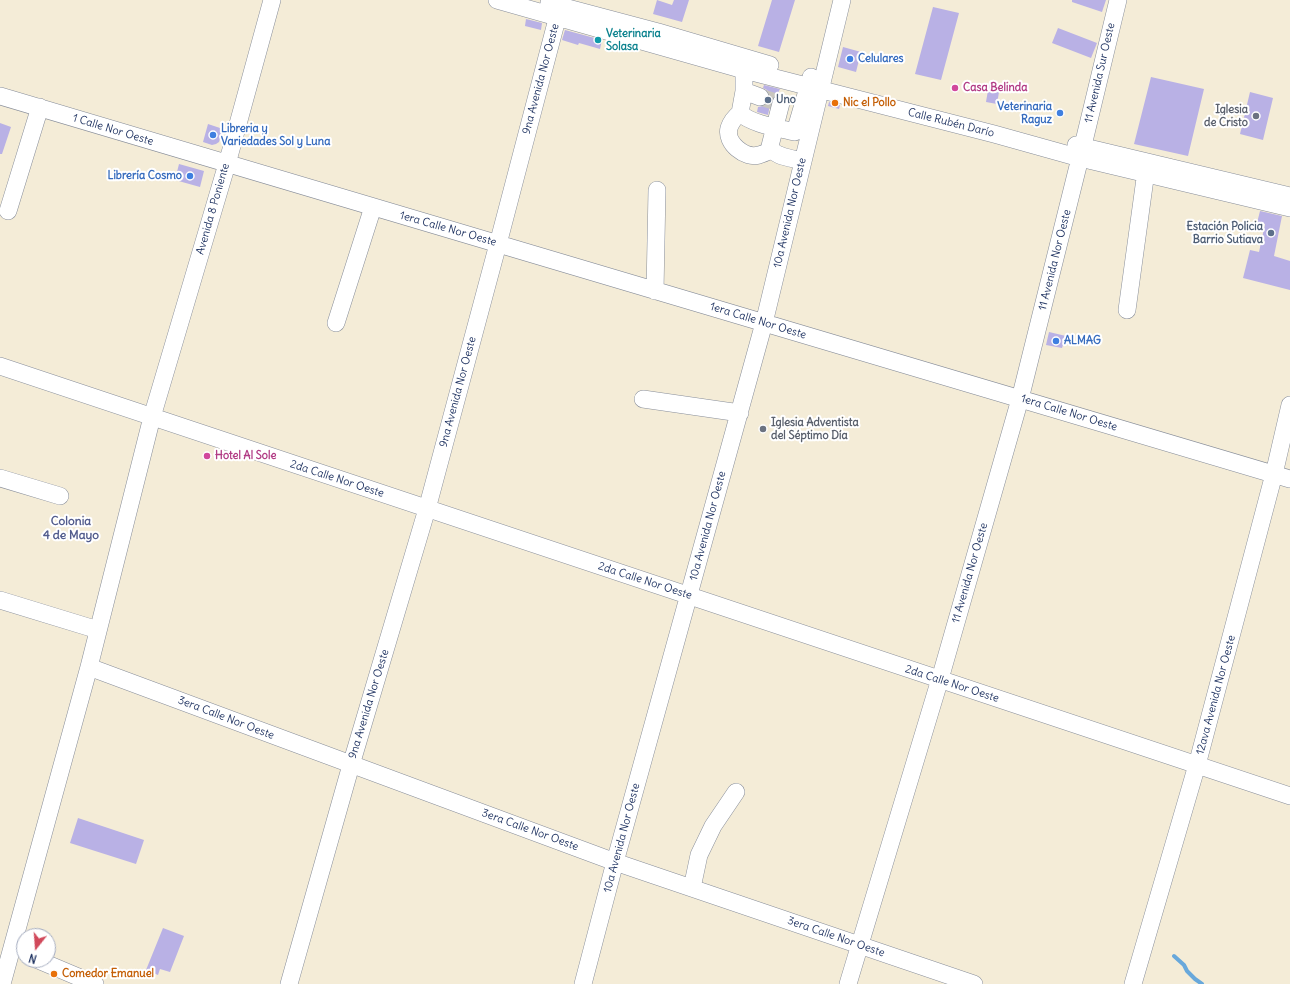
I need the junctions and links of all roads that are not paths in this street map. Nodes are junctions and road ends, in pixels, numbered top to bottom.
1 (272, 0) edge
2 (497, 0) edge
3 (539, 0) edge
4 (842, 0) edge
5 (1118, 0) edge
6 (560, 8) edge
7 (744, 63) junction
8 (815, 83) junction
9 (744, 91) junction
10 (0, 96) edge
11 (773, 101) junction
12 (40, 107) junction
13 (740, 113) junction
14 (807, 114) junction
15 (774, 127) junction
16 (795, 132) junction
17 (771, 150) junction
18 (1082, 153) junction
19 (795, 159) junction
20 (227, 164) junction
21 (1146, 168) junction
22 (657, 190) dead end
23 (1245, 191) junction
24 (1290, 196) edge
25 (373, 207) junction
26 (1290, 208) edge
27 (8, 210) dead end
28 (498, 244) junction
29 (655, 290) junction
30 (1127, 310) dead end
31 (336, 323) dead end
32 (764, 323) junction
33 (0, 366) edge
34 (643, 399) dead end
35 (1020, 399) junction
36 (1290, 405) edge
37 (740, 413) junction
38 (152, 417) junction
39 (1282, 476) edge
40 (0, 478) edge
41 (60, 496) dead end
42 (427, 509) junction
43 (689, 596) junction
44 (1, 603) edge
45 (98, 630) junction
46 (89, 666) junction
47 (940, 680) junction
48 (351, 765) junction
49 (1197, 765) junction
50 (736, 792) dead end
51 (1290, 796) edge
52 (615, 862) junction
53 (692, 888) junction
54 (23, 928) edge
55 (859, 945) junction
56 (16, 953) edge
57 (56, 968) edge
58 (2, 984) edge
59 (95, 984) edge
60 (289, 984) edge
61 (583, 984) edge
62 (848, 984) edge
63 (974, 984) edge
64 (1133, 984) edge

1 - 20 street, Avenida 8 Poniente
2 - 6 street, Calle Rubén Darío
3 - 6 street, Calle Rubén Darío
4 - 8 street, 10a Avenida Nor Oeste
5 - 18 street, 11 Avenida Sur Oeste
6 - 7 street, Calle Rubén Darío
6 - 28 street, 9na Avenida Nor Oeste
7 - 8 street, Calle Rubén Darío
7 - 9 street
8 - 14 street, 10a Avenida Nor Oeste
8 - 18 street, Calle Rubén Darío
9 - 11 street
9 - 13 street
10 - 12 street, 1 Calle Nor Oeste
11 - 14 street
11 - 15 street
12 - 20 street, 1 Calle Nor Oeste
12 - 27 street
13 - 15 street
13 - 17 street
14 - 16 street
14 - 19 street, 10a Avenida Nor Oeste
15 - 16 street
15 - 17 street
16 - 19 street
17 - 19 street
18 - 21 street, Calle Rubén Darío
18 - 35 street, 11 Avenida Nor Oeste
19 - 32 street, 10a Avenida Nor Oeste
20 - 25 street, 1era Calle Nor Oeste
20 - 38 street, Avenida 8 Poniente
21 - 23 street, Calle Rubén Darío
21 - 30 street
22 - 29 street
23 - 24 street, Calle Rubén Darío
23 - 26 street, Calle Rubén Darío
25 - 28 street, 1era Calle Nor Oeste
25 - 31 street
28 - 29 street, 1era Calle Nor Oeste
28 - 42 street, 9na Avenida Nor Oeste
29 - 32 street, 1era Calle Nor Oeste
32 - 35 street, 1era Calle Nor Oeste
32 - 37 street, 10a Avenida Nor Oeste
33 - 38 street, 2da Calle Nor Oeste
34 - 37 street
35 - 39 street, 1era Calle Nor Oeste
35 - 47 street, 11 Avenida Nor Oeste
36 - 39 street, 12ava Avenida Nor Oeste
37 - 43 street, 10a Avenida Nor Oeste
38 - 42 street, 2da Calle Nor Oeste
38 - 45 street, Avenida 8 Poniente
39 - 49 street, 12ava Avenida Nor Oeste
40 - 41 street
42 - 43 street, 2da Calle Nor Oeste
42 - 48 street, 9na Avenida Nor Oeste
43 - 47 street, 2da Calle Nor Oeste
43 - 52 street, 10a Avenida Nor Oeste
44 - 45 street
45 - 46 street, Avenida 8 Poniente
46 - 48 street, 3era Calle Nor Oeste
46 - 54 street, Avenida 8 Poniente
47 - 49 street, 2da Calle Nor Oeste
47 - 55 street, 11 Avenida Nor Oeste
48 - 52 street, 3era Calle Nor Oeste
48 - 60 street, 9na Avenida Nor Oeste
49 - 51 street, 2da Calle Nor Oeste
49 - 64 street, 12ava Avenida Nor Oeste
50 - 53 street
52 - 53 street, 3era Calle Nor Oeste
52 - 61 street, 10a Avenida Nor Oeste
53 - 55 street, 3era Calle Nor Oeste
55 - 62 street, 11 Avenida Nor Oeste
55 - 63 street, 3era Calle Nor Oeste
56 - 58 street, Avenida 8 Poniente
57 - 59 street

